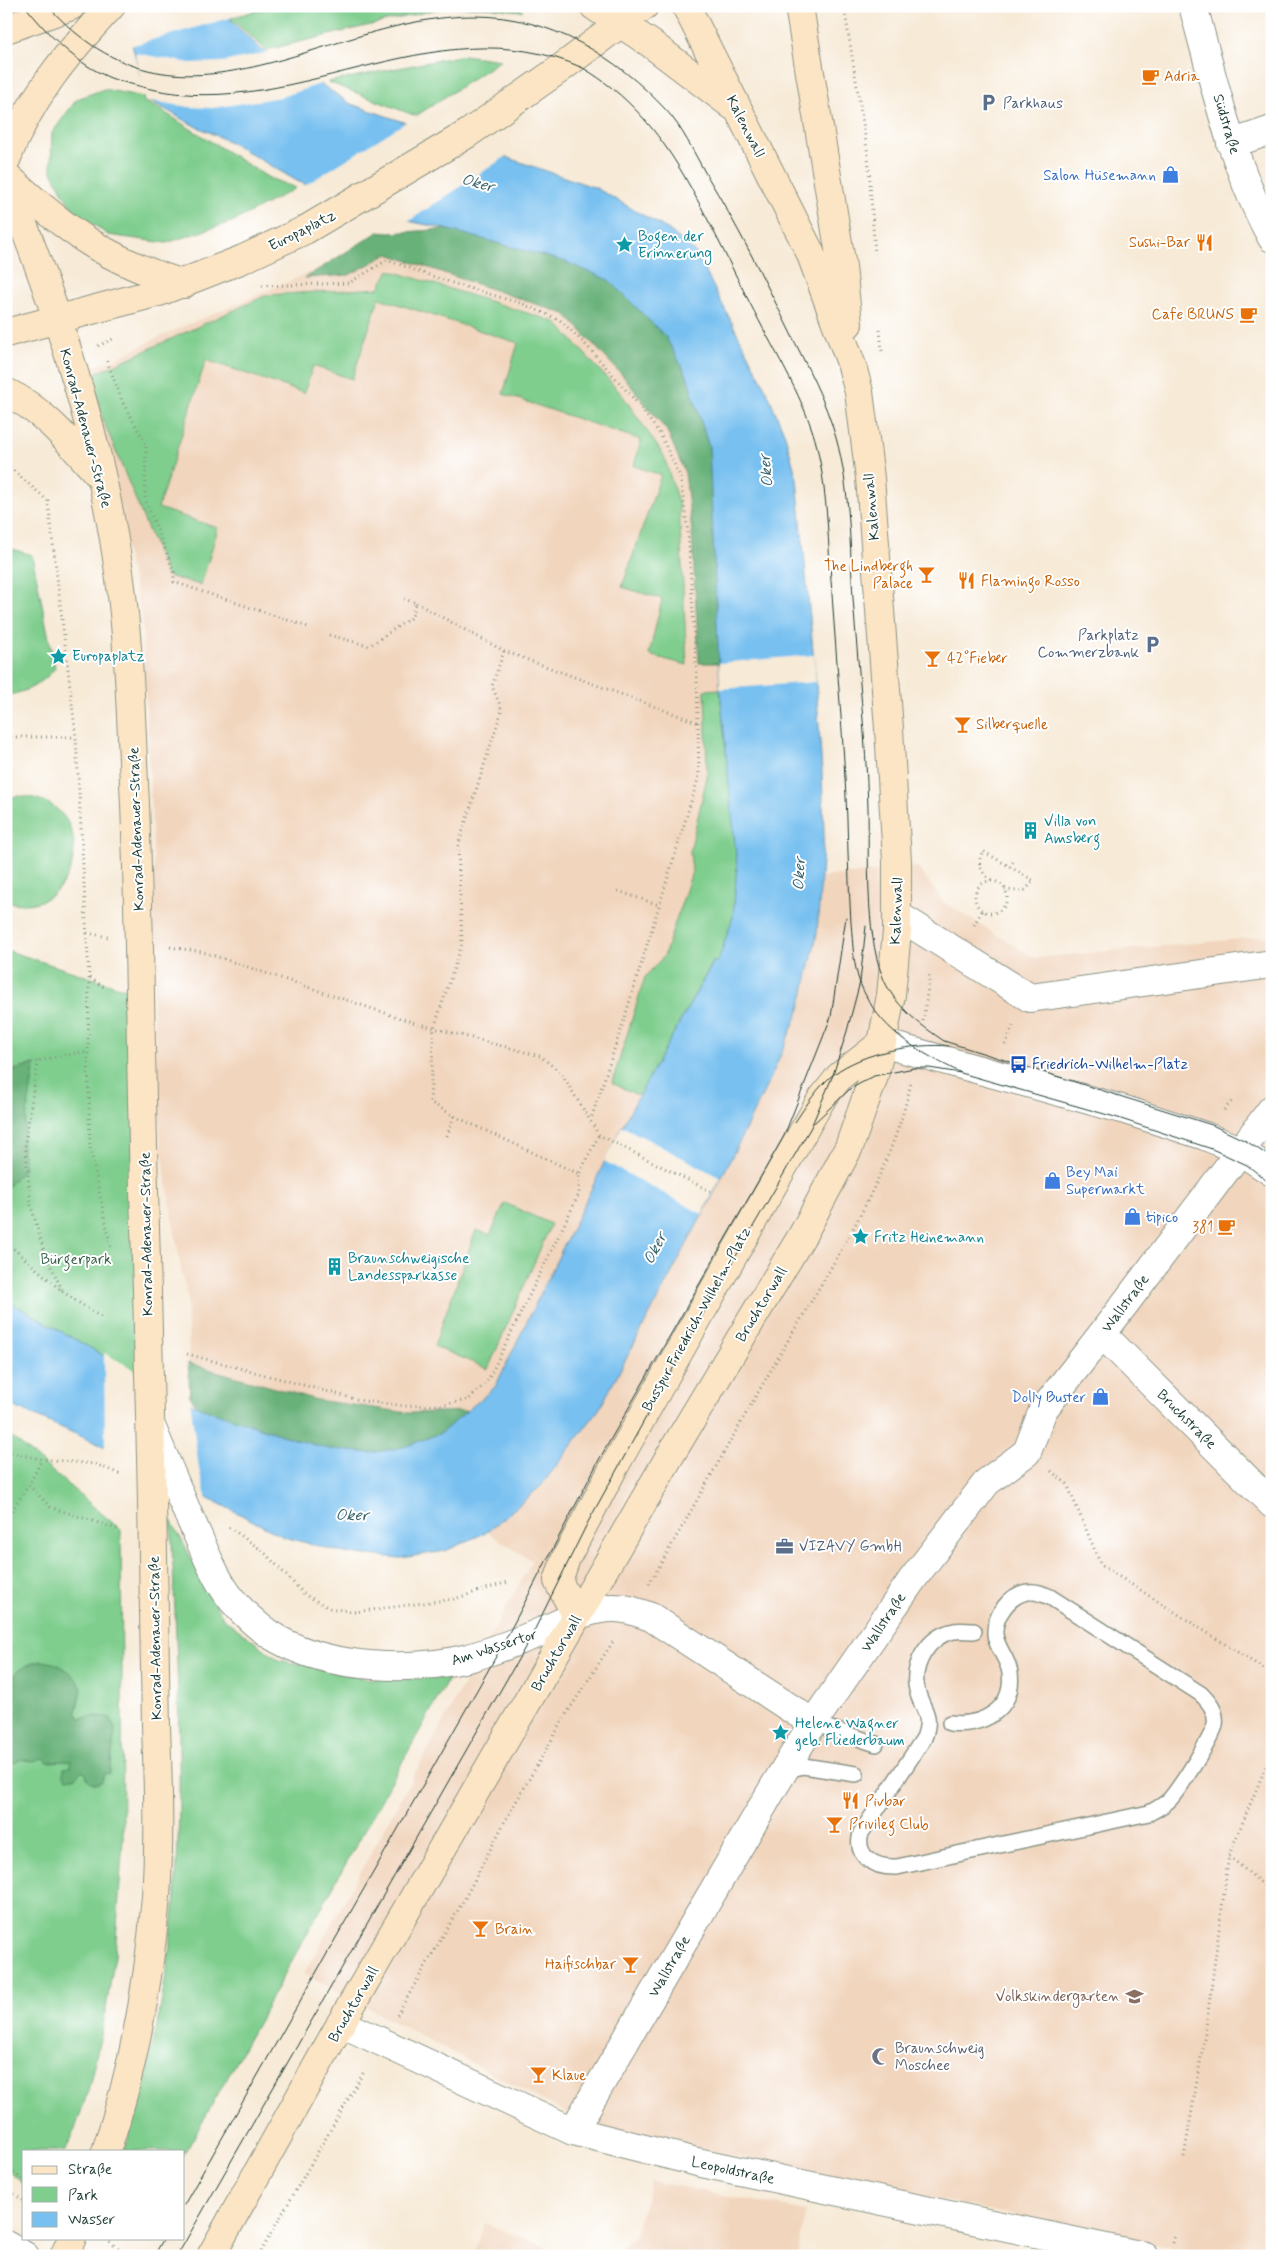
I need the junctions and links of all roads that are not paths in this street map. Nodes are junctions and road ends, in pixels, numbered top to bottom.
1 (71, 6) edge
2 (644, 6) edge
3 (686, 6) edge
4 (799, 6) edge
5 (1193, 6) edge
6 (110, 7) edge
7 (596, 7) edge
8 (620, 23) junction
9 (6, 29) edge
10 (557, 71) junction
11 (738, 110) junction
12 (1272, 130) edge
13 (1231, 144) junction
14 (6, 160) edge
15 (6, 176) edge
16 (6, 181) edge
17 (1272, 238) edge
18 (184, 284) junction
19 (57, 319) junction
20 (6, 333) edge
21 (852, 366) junction
22 (6, 392) edge
23 (101, 477) junction
24 (897, 915) junction
25 (1272, 964) edge
26 (882, 1043) junction
27 (1272, 1109) edge
28 (1239, 1150) junction
29 (1272, 1172) edge
30 (1102, 1334) junction
31 (150, 1424) junction
32 (1272, 1504) edge
33 (577, 1616) junction
34 (974, 1632) dead end
35 (813, 1723) junction
36 (950, 1723) dead end
37 (876, 1744) dead end
38 (856, 1774) dead end
39 (774, 1785) junction
40 (342, 2023) junction
41 (573, 2131) junction
42 (106, 2150) edge
43 (71, 2240) edge
44 (6, 2245) edge
45 (25, 2256) edge
46 (64, 2256) edge
47 (211, 2256) edge
48 (1144, 2256) edge

1 - 9 main road
2 - 8 main road, Europaplatz
3 - 11 main road, Kalenwall
4 - 21 main road
5 - 13 street, Südstraße
6 - 14 main road
7 - 8 main road
7 - 10 main road
8 - 10 main road, Europaplatz
8 - 11 main road
10 - 18 main road, Europaplatz
11 - 21 main road, Kalenwall
12 - 13 street
13 - 17 street, Südstraße
15 - 18 main road
16 - 19 main road
18 - 19 main road, Europaplatz
19 - 20 main road, Europaplatz
19 - 23 main road, Konrad-Adenauer-Straße
21 - 24 main road, Kalenwall
22 - 23 main road
23 - 31 main road, Konrad-Adenauer-Straße, bridge
24 - 25 street
24 - 26 main road, Kalenwall
26 - 28 street
26 - 33 main road, Bruchtorwall
26 - 33 main road, Busspur Friedrich-Wilhelm-Platz
27 - 28 street
28 - 29 street
28 - 30 street, Wallstraße
30 - 32 street, Bruchstraße
30 - 35 street, Wallstraße
31 - 33 street, Am Wassertor, bridge
31 - 42 main road, Konrad-Adenauer-Straße, bridge
33 - 35 street, Am Wassertor
33 - 40 main road, Bruchtorwall
34 - 36 lane
35 - 37 lane
35 - 39 street, Wallstraße
38 - 39 lane
39 - 41 street, Wallstraße
40 - 41 street, Leopoldstraße
40 - 47 main road, Bruchtorwall
41 - 48 street, Leopoldstraße
43 - 46 main road
44 - 45 street

